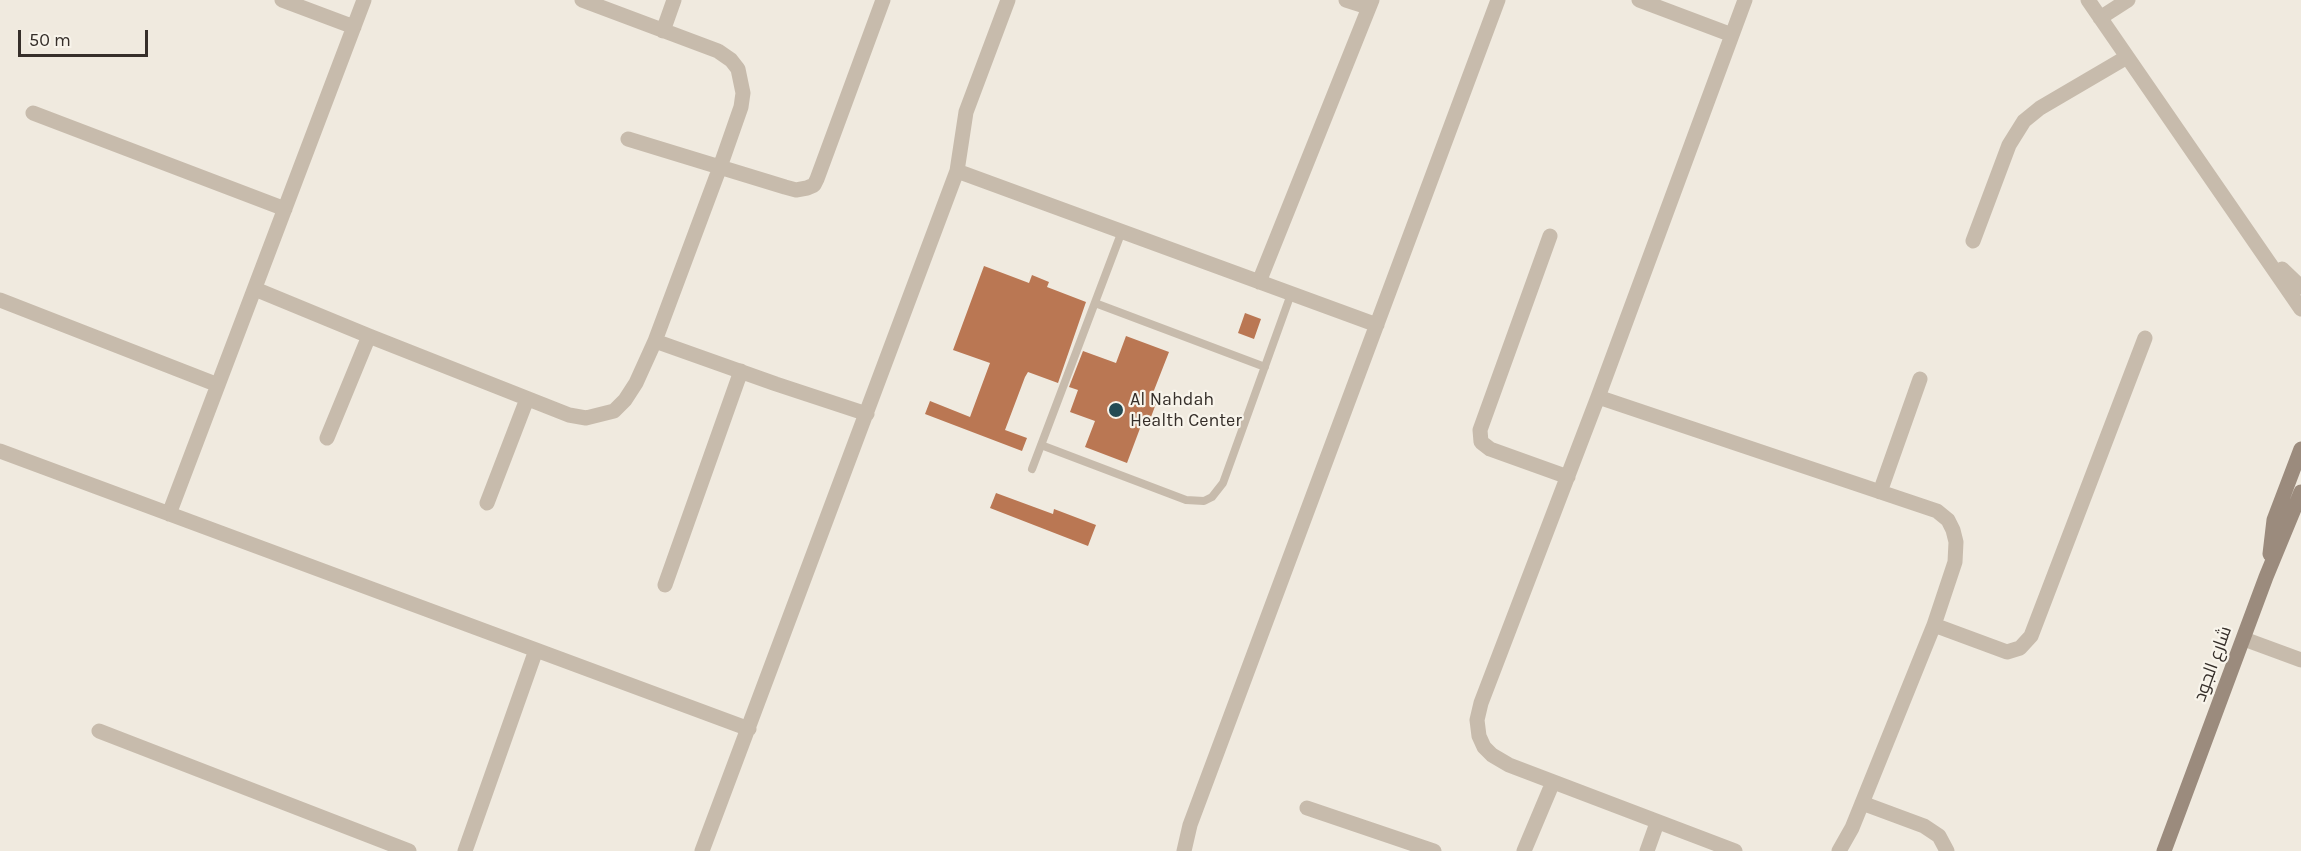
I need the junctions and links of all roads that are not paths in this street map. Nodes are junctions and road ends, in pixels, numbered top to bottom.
1 (282, 0) edge
2 (364, 0) edge
3 (582, 0) edge
4 (674, 0) edge
5 (884, 0) edge
6 (1008, 0) edge
7 (1346, 0) edge
8 (1498, 0) edge
9 (1639, 0) edge
10 (1745, 0) edge
11 (2088, 0) edge
12 (2128, 0) edge
13 (1370, 4) edge
14 (2100, 18) junction
15 (354, 27) junction
16 (663, 31) junction
17 (1732, 35) junction
18 (2127, 57) junction
19 (33, 113) dead end
20 (628, 139) dead end
21 (720, 168) junction
22 (957, 171) junction
23 (285, 209) junction
24 (1122, 231) junction
25 (1550, 236) dead end
26 (1973, 241) dead end
27 (2260, 248) junction
28 (1259, 282) junction
29 (2301, 287) edge
30 (255, 289) junction
31 (1291, 294) junction
32 (0, 300) edge
33 (1095, 303) junction
34 (2301, 309) edge
35 (1377, 325) junction
36 (369, 336) junction
37 (2145, 339) dead end
38 (655, 341) junction
39 (1265, 367) junction
40 (741, 371) junction
41 (1920, 379) dead end
42 (218, 385) junction
43 (1598, 397) junction
44 (527, 399) junction
45 (867, 414) junction
46 (327, 438) dead end
47 (1041, 445) junction
48 (2301, 449) edge
49 (0, 451) edge
50 (1032, 470) dead end
51 (1568, 477) junction
52 (1880, 492) junction
53 (2301, 492) edge
54 (487, 503) dead end
55 (169, 514) junction
56 (2266, 578) junction
57 (665, 585) dead end
58 (1934, 625) junction
59 (2244, 639) junction
60 (536, 650) junction
61 (2301, 660) edge
62 (749, 729) junction
63 (99, 731) dead end
64 (1553, 782) junction
65 (1862, 803) junction
66 (1307, 808) dead end
67 (1657, 822) junction
68 (409, 851) edge
69 (465, 851) edge
70 (702, 851) edge
71 (1184, 851) edge
72 (1434, 851) edge
73 (1524, 851) edge
74 (1647, 851) edge
75 (1735, 851) edge
76 (1839, 851) edge
77 (1947, 851) edge
78 (2164, 851) edge

1 - 15 street
2 - 15 street
3 - 16 street
4 - 16 street
5 - 21 street
6 - 22 street
7 - 13 street
8 - 35 street
9 - 17 street
10 - 17 street
11 - 14 street
12 - 14 street
13 - 28 street
14 - 18 street
15 - 23 street
16 - 21 street
17 - 43 street
18 - 26 street
18 - 27 street
19 - 23 street
20 - 21 street
21 - 38 street
22 - 24 street
22 - 45 street
23 - 30 street
24 - 28 street
24 - 33 lane
25 - 51 street
27 - 29 street
27 - 34 street
28 - 31 street
30 - 36 street
30 - 42 street
31 - 35 street
31 - 39 lane
32 - 42 street
33 - 39 lane
33 - 47 lane
35 - 71 street
36 - 44 street
36 - 46 street
37 - 58 street
38 - 40 street
38 - 44 street
39 - 47 lane
40 - 45 street
40 - 57 street
41 - 52 street
42 - 55 street
43 - 51 street
43 - 52 street
44 - 54 street
45 - 62 street
47 - 50 lane
48 - 56 main road
49 - 55 street
51 - 64 street
52 - 58 street
53 - 56 main road, شارع الجود
55 - 60 street
56 - 59 main road, شارع الجود
58 - 65 street
59 - 61 street
59 - 78 main road, شارع الجود
60 - 62 street
60 - 69 street
62 - 70 street
63 - 68 street
64 - 67 street
64 - 73 street
65 - 76 street
65 - 77 street
66 - 72 street
67 - 74 street
67 - 75 street

